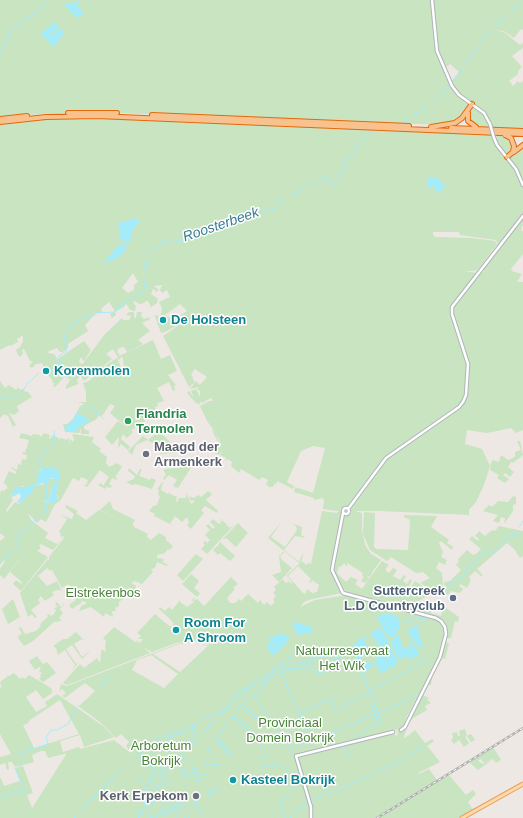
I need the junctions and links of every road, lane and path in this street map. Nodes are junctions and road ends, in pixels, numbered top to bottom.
1 (431, 0) edge
2 (472, 104) junction
3 (468, 110) junction
4 (0, 121) edge
5 (431, 127) junction
6 (483, 129) junction
7 (497, 133) junction
8 (523, 133) edge
9 (523, 145) edge
10 (507, 158) junction
11 (523, 185) edge
12 (523, 216) edge
13 (523, 784) edge
14 (310, 818) edge
15 (462, 818) edge

1 - 2 main road
2 - 3 highway
2 - 10 main road, bridge
3 - 5 highway
3 - 6 highway
4 - 5 highway
4 - 7 highway
5 - 6 highway
6 - 8 highway
7 - 8 highway
7 - 10 highway
9 - 10 highway
10 - 11 main road
12 - 14 main road
13 - 15 main road

